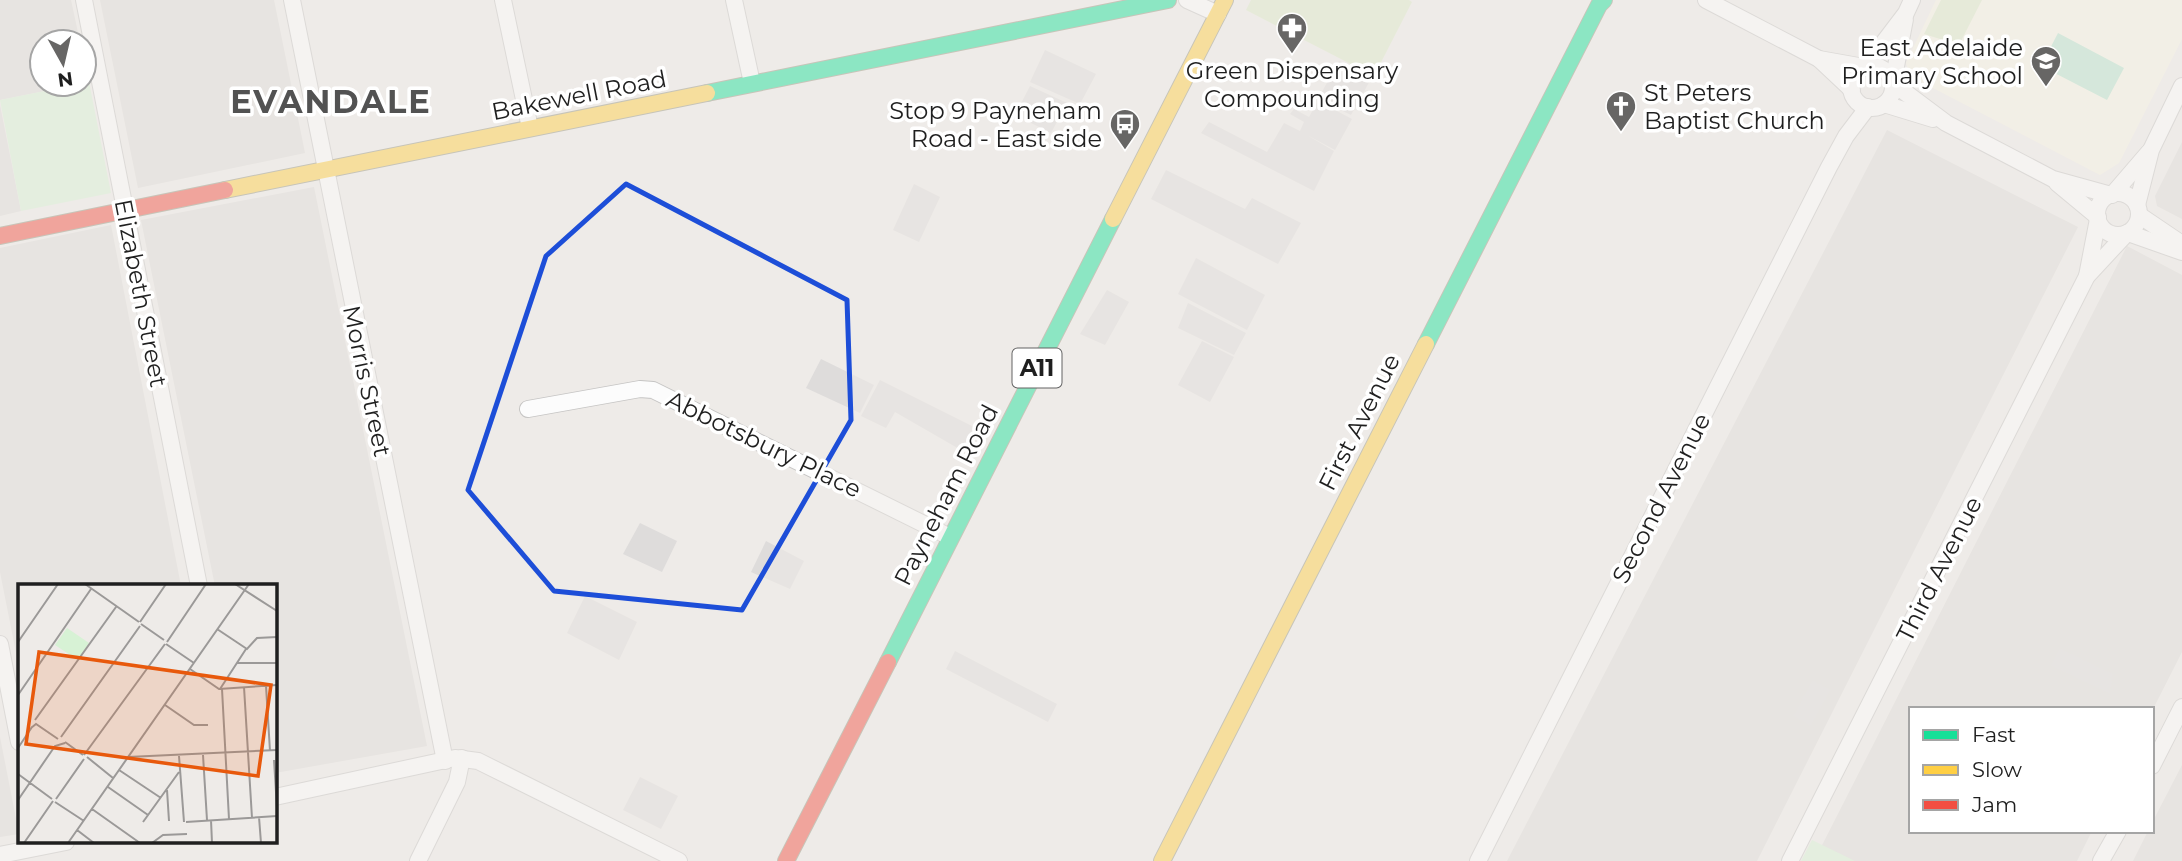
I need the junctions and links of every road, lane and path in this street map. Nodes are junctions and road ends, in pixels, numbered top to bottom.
1 (84, 0) edge
2 (292, 0) edge
3 (503, 0) edge
4 (734, 0) edge
5 (1168, 0) edge
6 (1187, 0) edge
7 (1706, 0) edge
8 (1601, 2) edge
9 (1222, 7) edge
10 (1909, 7) edge
11 (1819, 60) junction
12 (1865, 67) junction
13 (752, 83) junction
14 (1893, 83) junction
15 (2182, 86) edge
16 (1865, 100) junction
17 (1946, 123) junction
18 (530, 128) junction
19 (2151, 150) junction
20 (325, 171) junction
21 (2053, 179) junction
22 (2111, 195) junction
23 (2138, 210) junction
24 (125, 211) junction
25 (2098, 218) junction
26 (2127, 233) junction
27 (0, 236) edge
28 (2182, 244) edge
29 (2182, 252) edge
30 (2087, 276) junction
31 (528, 408) dead end
32 (950, 537) junction
33 (199, 584) edge
34 (0, 644) edge
35 (2182, 707) edge
36 (18, 737) edge
37 (462, 758) junction
38 (445, 761) junction
39 (2154, 762) edge
40 (276, 797) edge
41 (2117, 833) edge
42 (39, 844) edge
43 (0, 856) edge
44 (418, 861) edge
45 (679, 861) edge
46 (786, 861) edge
47 (1162, 861) edge
48 (1478, 861) edge
49 (1790, 861) edge
50 (2101, 861) edge

1 - 24 street, Elizabeth Street
2 - 20 street, Morris Street
3 - 18 street
4 - 13 street
5 - 13 street, Bakewell Road
6 - 9 street
7 - 11 street
8 - 47 street, First Avenue
9 - 32 street, Payneham Road / A11
10 - 12 street
10 - 14 street
11 - 12 street
11 - 16 street
12 - 14 street
12 - 16 street
13 - 18 street, Bakewell Road
14 - 16 street
14 - 17 street
15 - 19 street
16 - 17 street
16 - 48 street, Second Avenue
17 - 21 street
18 - 20 street, Bakewell Road
19 - 22 street
19 - 23 street
20 - 24 street, Bakewell Road
20 - 38 street, Morris Street
21 - 22 street
21 - 25 street
22 - 23 street
22 - 25 street
23 - 26 street
23 - 28 street
24 - 27 street, Bakewell Road
24 - 33 street, Elizabeth Street
25 - 26 street
25 - 30 street, Third Avenue
26 - 29 street
26 - 30 street, Third Avenue
30 - 49 street, Third Avenue
31 - 32 street, Abbotsbury Place
32 - 46 street, Payneham Road / A11
34 - 36 street
35 - 39 street
37 - 38 street
37 - 44 street
37 - 45 street
38 - 40 street
41 - 50 street
42 - 43 street

